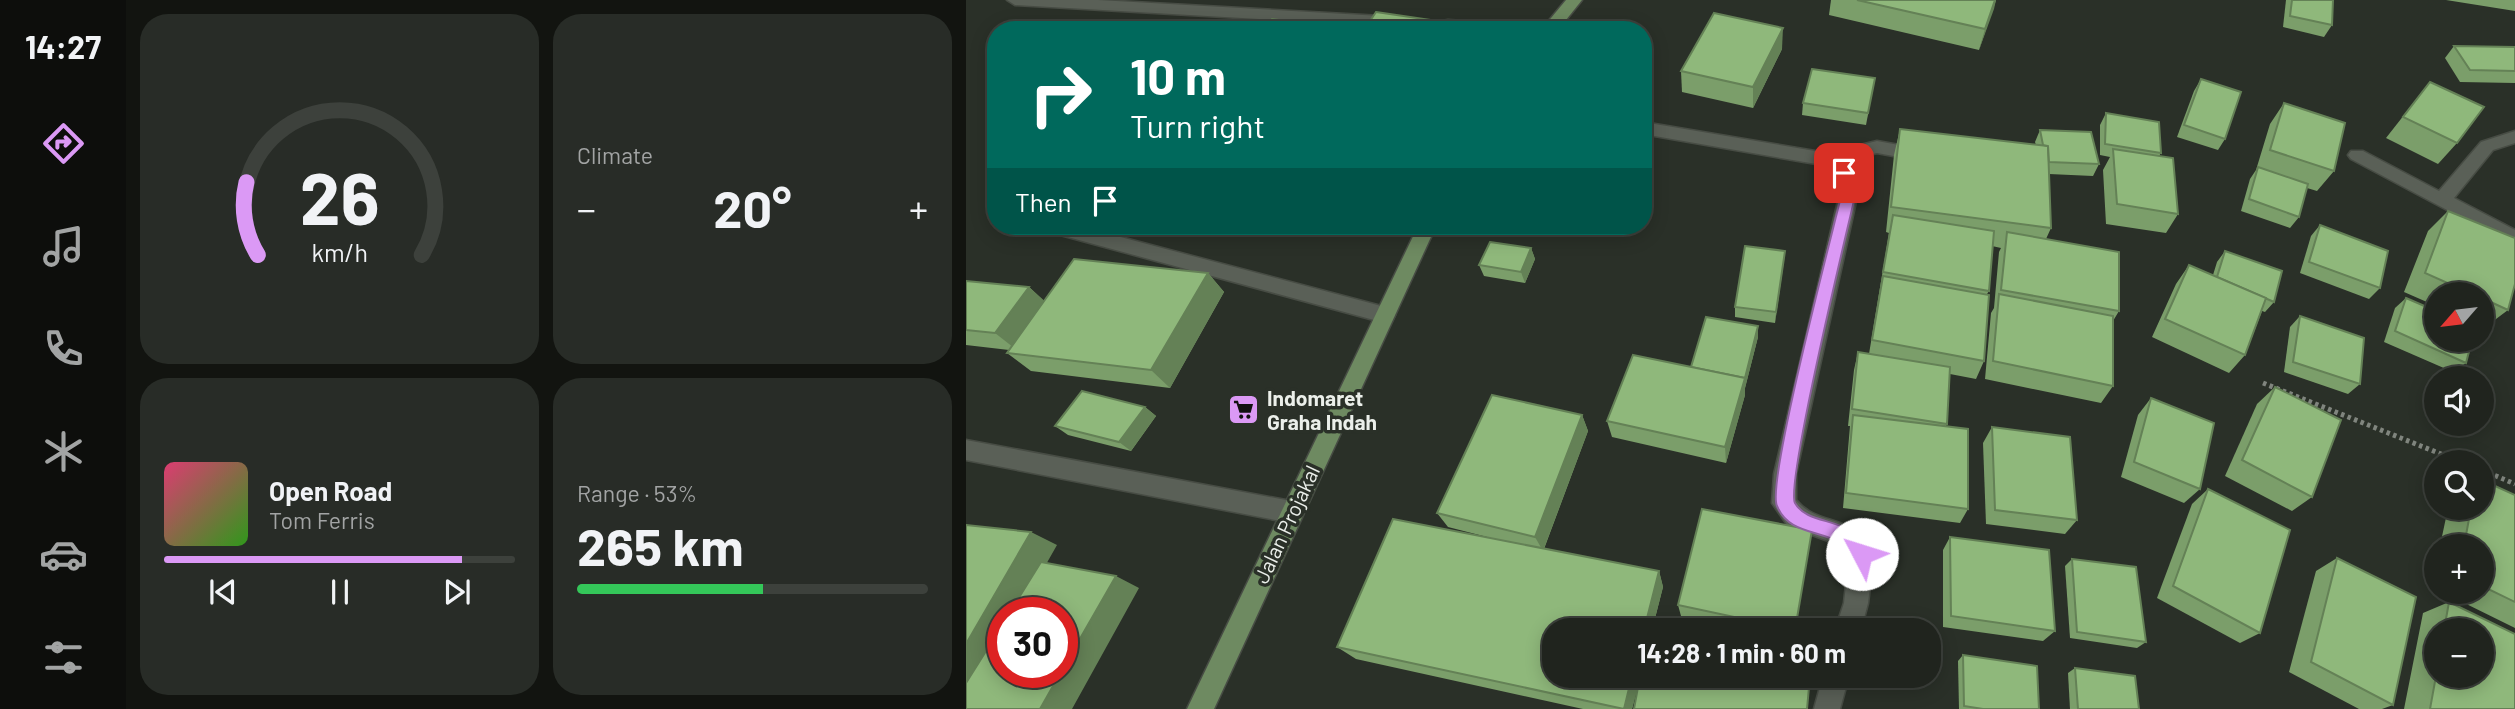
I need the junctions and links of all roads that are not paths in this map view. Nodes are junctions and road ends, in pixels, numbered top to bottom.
1 (1015, 0) edge
2 (1574, 0) edge
3 (1166, 4) edge
4 (1395, 21) edge
5 (1556, 21) edge
6 (1652, 130) edge
7 (2515, 137) edge
8 (2357, 155) dead end
9 (1827, 159) junction
10 (1944, 159) edge
11 (2442, 200) junction
12 (1087, 235) edge
13 (1423, 235) edge
14 (2515, 239) edge
15 (1385, 315) junction
16 (966, 450) edge
17 (1291, 512) junction
18 (1852, 618) edge
19 (1832, 688) edge
20 (1200, 709) edge
21 (1826, 709) edge

1 - 3 street
2 - 5 main road
3 - 4 street
6 - 9 street
7 - 11 street
8 - 11 street
9 - 10 street
9 - 18 street
11 - 14 street
12 - 15 street
13 - 15 main road, Jalan Projakal
15 - 17 main road, Jalan Projakal
16 - 17 street
17 - 20 main road, Jalan Projakal
19 - 21 street

